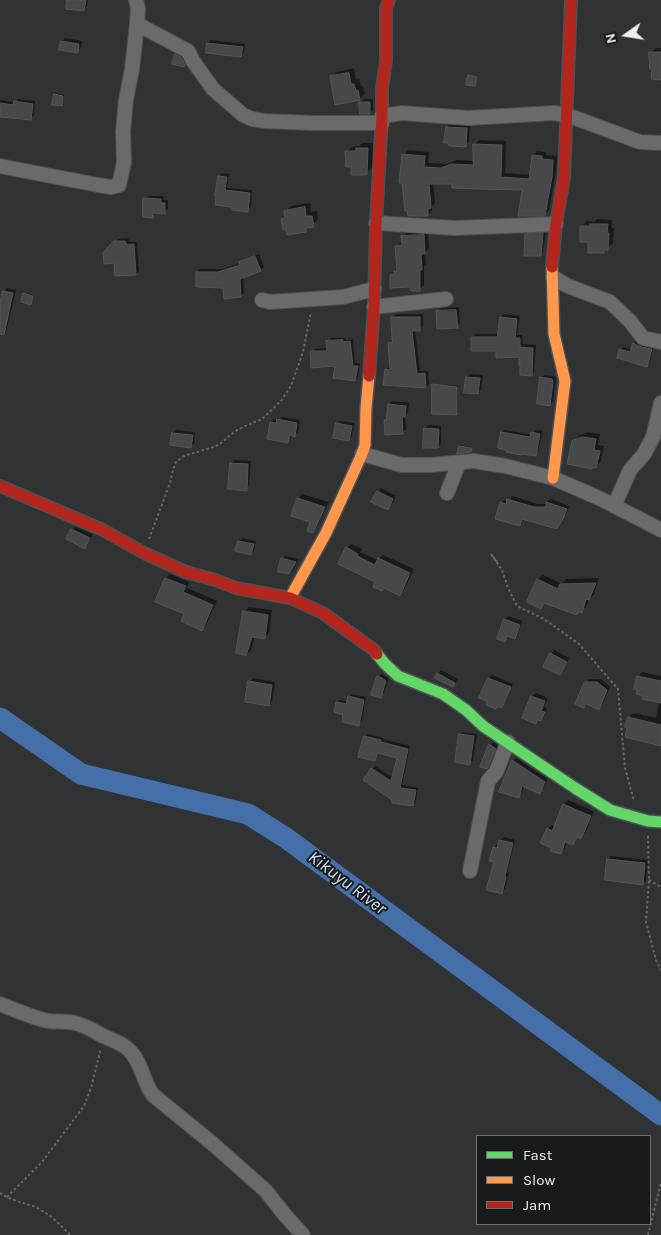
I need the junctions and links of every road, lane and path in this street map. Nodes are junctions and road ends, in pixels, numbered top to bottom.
1 (136, 0) edge
2 (389, 0) edge
3 (571, 0) edge
4 (137, 24) junction
5 (567, 115) junction
6 (382, 119) junction
7 (661, 143) edge
8 (0, 166) edge
9 (376, 223) junction
10 (556, 224) junction
11 (553, 277) junction
12 (374, 289) junction
13 (446, 299) dead end
14 (262, 300) dead end
15 (315, 300) junction
16 (374, 307) junction
17 (661, 342) edge
18 (661, 403) edge
19 (362, 454) junction
20 (459, 462) junction
21 (553, 478) junction
22 (0, 486) edge
23 (447, 493) dead end
24 (614, 506) junction
25 (661, 530) edge
26 (144, 553) junction
27 (497, 562) dead end
28 (290, 598) junction
29 (508, 742) junction
30 (643, 820) junction
31 (661, 822) edge
32 (470, 870) dead end
33 (649, 880) junction
34 (661, 887) edge
35 (661, 970) edge
36 (0, 1004) edge
37 (104, 1036) junction
38 (661, 1182) edge
39 (0, 1193) edge
40 (7, 1197) junction
41 (651, 1223) edge
42 (70, 1235) edge
43 (303, 1235) edge

1 - 4 street
2 - 6 street
3 - 5 street
4 - 6 street
4 - 8 street
5 - 6 street
5 - 7 street
5 - 10 street
6 - 9 street
9 - 10 street
9 - 12 street
10 - 11 street
11 - 17 street
11 - 21 street
12 - 15 street
12 - 16 street
13 - 16 street
14 - 15 street
15 - 26 path
16 - 19 street
18 - 24 street
19 - 20 street
19 - 28 street
20 - 21 street
20 - 23 street
21 - 24 street
22 - 26 street
24 - 25 street
26 - 28 street
27 - 30 path
28 - 29 street
29 - 30 street
29 - 32 street
30 - 31 street
30 - 33 path
33 - 34 path
33 - 35 path
36 - 37 street
37 - 40 path
37 - 43 street
38 - 41 path
39 - 40 path
40 - 42 path

